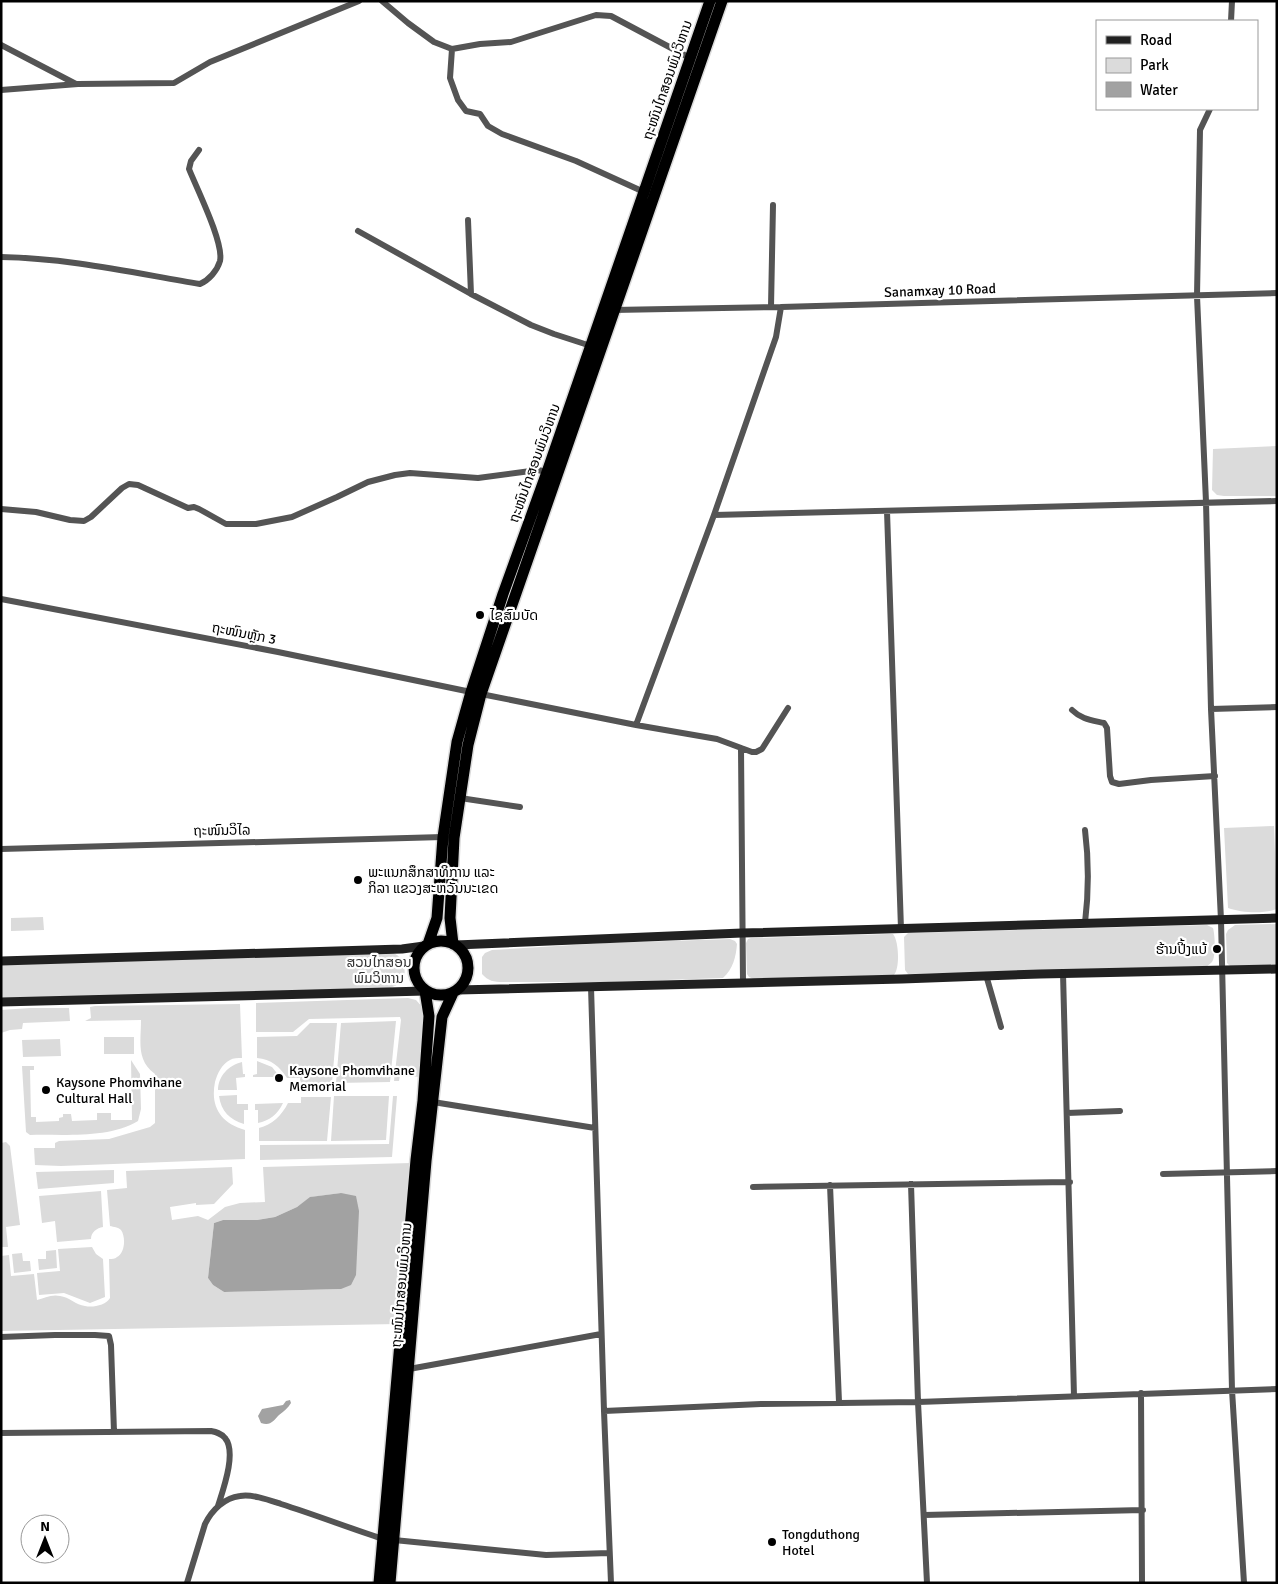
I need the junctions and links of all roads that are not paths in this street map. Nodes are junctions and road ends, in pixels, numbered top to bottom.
1 (359, 1) edge
2 (382, 1) edge
3 (710, 1) edge
4 (722, 1) edge
5 (1232, 1) edge
6 (1231, 20) edge
7 (1, 45) edge
8 (452, 49) junction
9 (690, 58) junction
10 (78, 84) junction
11 (1, 90) edge
12 (1210, 110) edge
13 (199, 150) dead end
14 (644, 192) junction
15 (773, 205) dead end
16 (468, 220) dead end
17 (358, 231) dead end
18 (1, 258) edge
19 (470, 294) junction
20 (1277, 294) edge
21 (1197, 296) junction
22 (781, 307) junction
23 (771, 308) junction
24 (610, 309) junction
25 (591, 346) junction
26 (547, 472) junction
27 (1277, 501) edge
28 (1206, 502) junction
29 (1, 509) edge
30 (887, 511) junction
31 (714, 515) junction
32 (520, 547) junction
33 (531, 551) junction
34 (1, 599) edge
35 (476, 694) junction
36 (1277, 707) edge
37 (788, 708) dead end
38 (1211, 709) junction
39 (1072, 710) dead end
40 (636, 725) junction
41 (741, 748) junction
42 (1215, 776) junction
43 (460, 798) junction
44 (520, 807) dead end
45 (1085, 830) dead end
46 (444, 837) junction
47 (1, 849) edge
48 (1277, 918) edge
49 (1221, 920) junction
50 (1085, 923) junction
51 (901, 929) junction
52 (742, 933) junction
53 (454, 944) junction
54 (426, 945) junction
55 (1, 961) edge
56 (1277, 969) edge
57 (1222, 970) junction
58 (1063, 973) junction
59 (986, 975) junction
60 (743, 982) junction
61 (591, 987) junction
62 (426, 991) junction
63 (455, 991) junction
64 (1, 1002) edge
65 (1002, 1027) dead end
66 (430, 1094) junction
67 (1120, 1111) dead end
68 (1068, 1113) junction
69 (595, 1128) junction
70 (1277, 1171) edge
71 (1228, 1172) junction
72 (1163, 1174) dead end
73 (1070, 1182) junction
74 (911, 1184) junction
75 (830, 1185) junction
76 (753, 1187) dead end
77 (601, 1334) junction
78 (1, 1337) edge
79 (409, 1369) junction
80 (1277, 1389) edge
81 (1232, 1390) junction
82 (1141, 1393) junction
83 (1074, 1396) junction
84 (839, 1402) junction
85 (918, 1402) junction
86 (604, 1411) junction
87 (114, 1432) junction
88 (1, 1433) edge
89 (218, 1506) junction
90 (1143, 1510) junction
91 (924, 1515) junction
92 (389, 1540) junction
93 (609, 1554) junction
94 (187, 1583) edge
95 (379, 1583) edge
96 (390, 1583) edge
97 (611, 1583) edge
98 (927, 1583) edge
99 (1142, 1583) edge
100 (1244, 1583) edge

1 - 10 street
2 - 8 street
3 - 9 highway, ຖະໜົນໄກສອນພົມວິຫານ
4 - 24 highway, ຖະໜົນໄກສອນພົມວິຫານ
5 - 6 street
7 - 10 street
8 - 9 street
8 - 14 street
9 - 14 highway, ຖະໜົນໄກສອນພົມວິຫານ
10 - 11 street
12 - 21 street
13 - 18 street
14 - 24 highway, ຖະໜົນໄກສອນພົມວິຫານ
15 - 23 street
16 - 19 street
17 - 19 street
19 - 25 street
20 - 21 street, Sanamxay 10 Road
21 - 22 street, Sanamxay 10 Road
21 - 28 street
22 - 23 street, Sanamxay 10 Road
22 - 31 street
23 - 24 street, Sanamxay 10 Road
24 - 25 highway, ຖະໜົນໄກສອນພົມວິຫານ
24 - 33 highway, ຖະໜົນໄກສອນພົມວິຫານ
25 - 26 highway, ຖະໜົນໄກສອນພົມວິຫານ
26 - 29 street
26 - 32 highway, ຖະໜົນໄກສອນພົມວິຫານ
27 - 28 street
28 - 30 street
28 - 38 street
30 - 31 street
30 - 51 street
31 - 40 street
32 - 33 highway
32 - 35 highway, ຖະໜົນໄກສອນພົມວິຫານ
33 - 35 highway, ຖະໜົນໄກສອນພົມວິຫານ
34 - 35 street, ຖະໜົນຫຼັກ 3
35 - 40 street, ຖະໜົນຫຼັກ 3
35 - 43 highway, ຖະໜົນໄກສອນພົມວິຫານ
35 - 46 highway, ຖະໜົນໄກສອນພົມວິຫານ
36 - 38 street
37 - 41 street
38 - 42 street
39 - 42 street
40 - 41 street, ຖະໜົນຫຼັກ 3
41 - 52 street
42 - 49 street
43 - 44 street
43 - 53 highway, ຖະໜົນໄກສອນພົມວິຫານ
45 - 50 street
46 - 47 street, ຖະໜົນວິໄລ
46 - 54 highway, ຖະໜົນໄກສອນພົມວິຫານ
48 - 49 street
49 - 50 street
49 - 57 street
50 - 51 street
51 - 52 street
52 - 53 street
52 - 60 street
53 - 54 highway
53 - 63 highway
54 - 55 street
54 - 62 highway
56 - 57 street
57 - 58 street
57 - 71 street
58 - 59 street
58 - 68 street
59 - 60 street
59 - 65 street
60 - 61 street
61 - 63 street
61 - 69 street
62 - 63 highway
62 - 64 street
62 - 66 highway, ຖະໜົນໄກສອນພົມວິຫານ
63 - 66 highway, ຖະໜົນໄກສອນພົມວິຫານ
66 - 69 street
66 - 79 highway, ຖະໜົນໄກສອນພົມວິຫານ
66 - 92 highway, ຖະໜົນໄກສອນພົມວິຫານ
67 - 68 street
68 - 73 street
69 - 77 street
70 - 71 street
71 - 72 street
71 - 81 street
73 - 74 street
73 - 83 street
74 - 75 street
74 - 85 street
75 - 76 street
75 - 84 street
77 - 79 street
77 - 86 street
78 - 87 street
79 - 92 highway, ຖະໜົນໄກສອນພົມວິຫານ
80 - 81 street
81 - 82 street
81 - 100 street
82 - 83 street
82 - 90 street
83 - 85 street
84 - 85 street
84 - 86 street
85 - 91 street
86 - 93 street
87 - 88 street
87 - 89 street
89 - 92 street
89 - 94 street
90 - 91 street
90 - 99 street
91 - 98 street
92 - 93 street
92 - 95 highway, ຖະໜົນໄກສອນພົມວິຫານ
92 - 96 highway, ຖະໜົນໄກສອນພົມວິຫານ
93 - 97 street

